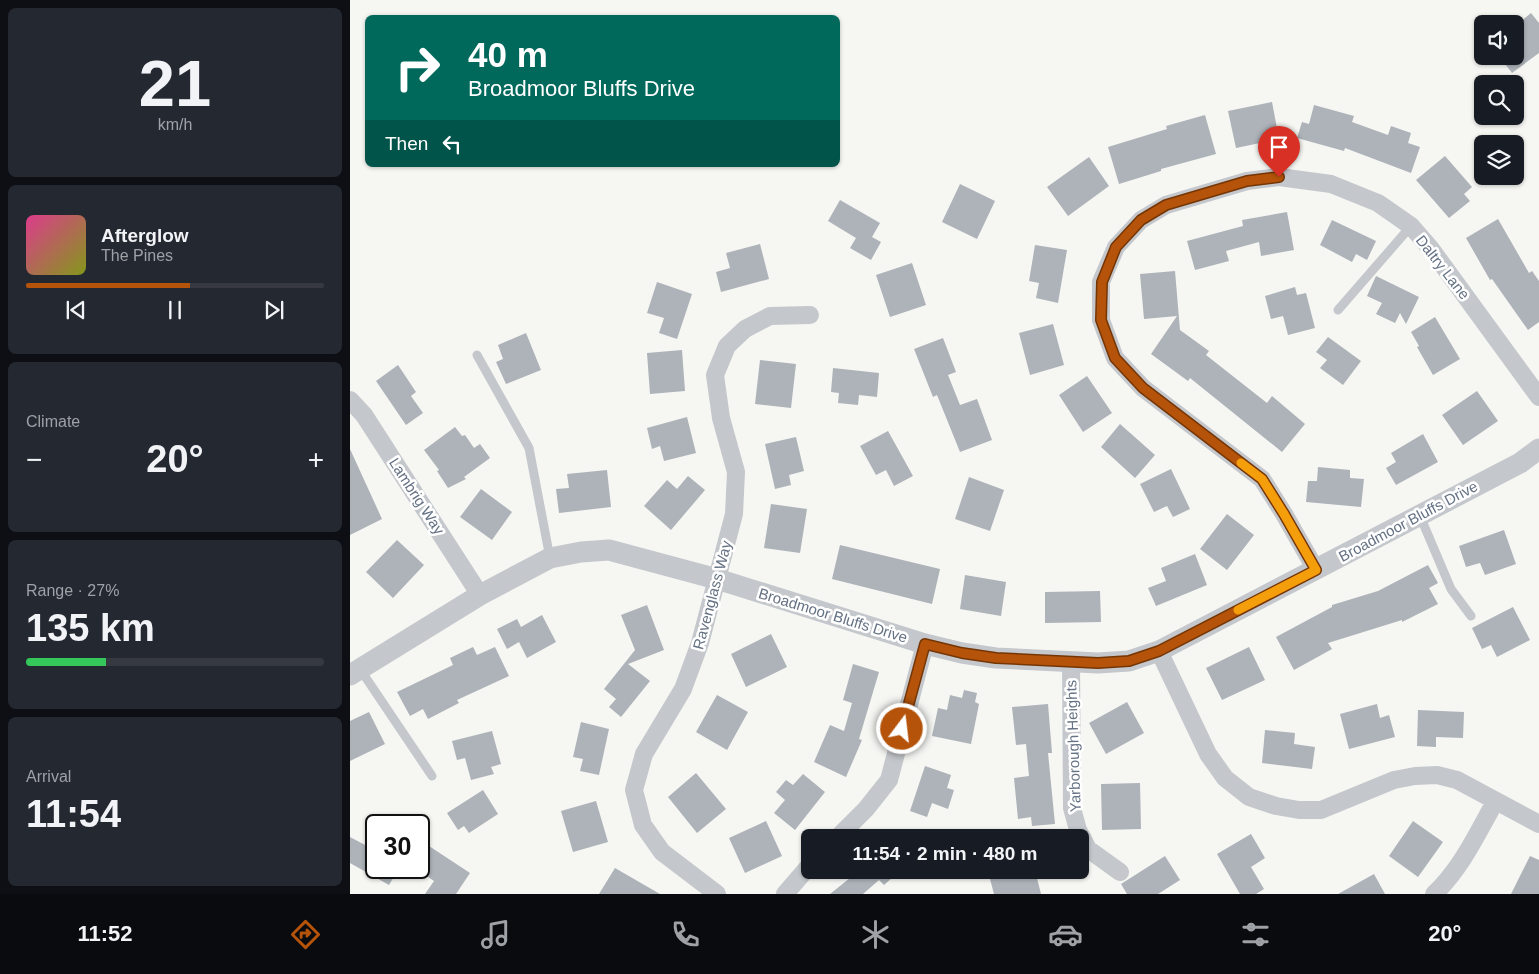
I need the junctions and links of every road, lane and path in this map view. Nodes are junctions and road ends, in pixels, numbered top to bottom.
1 (1411, 226) junction
2 (1338, 310) dead end
3 (810, 315) dead end
4 (476, 355) dead end
5 (1539, 396) edge
6 (350, 400) edge
7 (1539, 449) edge
8 (1420, 515) junction
9 (550, 558) junction
10 (1316, 570) junction
11 (717, 579) junction
12 (480, 595) junction
13 (1471, 616) dead end
14 (925, 644) junction
15 (1159, 651) junction
16 (1071, 661) junction
17 (355, 672) edge
18 (432, 776) dead end
19 (1495, 802) junction
20 (1539, 824) edge
21 (846, 829) edge
22 (1120, 872) dead end
23 (801, 875) edge
24 (717, 894) edge
25 (785, 894) edge
26 (1434, 894) edge

1 - 2 lane
1 - 5 street, Daltry Lane
1 - 10 street, Daltry Lane
3 - 11 street, Ravenglass Way
4 - 9 lane
6 - 12 street, Lambrig Way
7 - 8 street, Broadmoor Bluffs Drive
8 - 10 street, Broadmoor Bluffs Drive
8 - 13 lane
9 - 11 street, Broadmoor Bluffs Drive
9 - 12 street, Broadmoor Bluffs Drive
10 - 15 street, Broadmoor Bluffs Drive
11 - 14 street, Broadmoor Bluffs Drive
11 - 24 street, Ravenglass Way
12 - 17 street, Broadmoor Bluffs Drive
14 - 16 street, Broadmoor Bluffs Drive
14 - 21 street
15 - 16 street, Broadmoor Bluffs Drive
15 - 19 street
16 - 22 street, Yarborough Heights
17 - 18 lane
19 - 20 street
19 - 26 street
23 - 25 street

